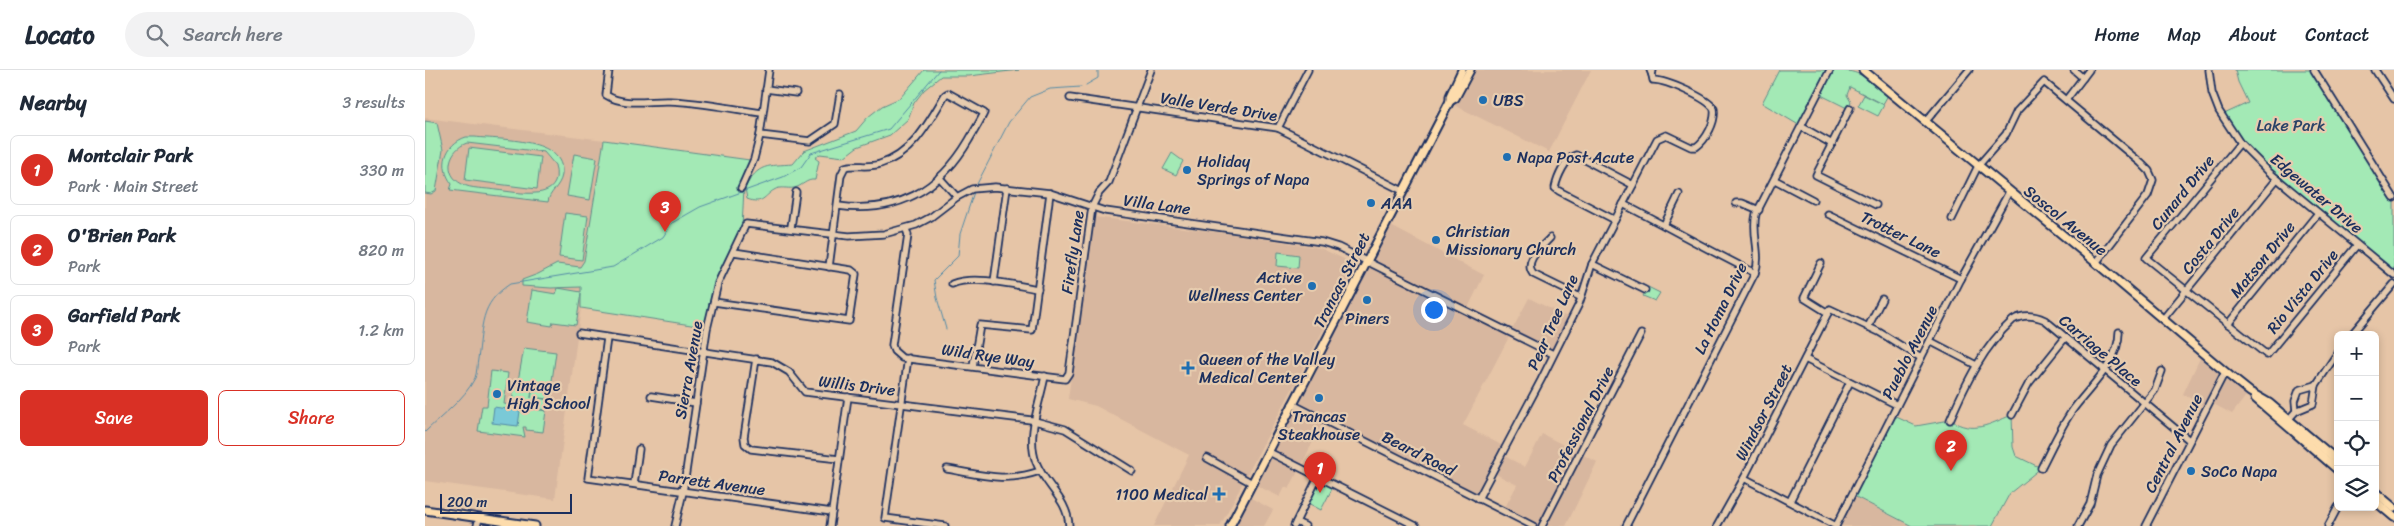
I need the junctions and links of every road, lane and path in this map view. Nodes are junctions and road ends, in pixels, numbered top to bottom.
1 (609, 70) edge
2 (769, 70) edge
3 (1151, 70) edge
4 (1308, 70) edge
5 (1830, 70) edge
6 (1863, 70) edge
7 (1969, 70) edge
8 (2075, 70) edge
9 (2089, 70) edge
10 (2209, 70) edge
11 (2314, 70) edge
12 (2375, 70) edge
13 (1468, 71) edge
14 (1652, 72) edge
15 (2083, 78) junction
16 (766, 88) junction
17 (796, 93) dead end
18 (840, 94) dead end
19 (1070, 98) dead end
20 (2394, 99) edge
21 (2066, 100) junction
22 (1137, 107) junction
23 (1850, 108) dead end
24 (762, 113) junction
25 (1926, 121) junction
26 (1802, 127) junction
27 (1278, 128) junction
28 (760, 135) junction
29 (2240, 143) junction
30 (1832, 144) junction
31 (1978, 166) junction
32 (939, 177) junction
33 (2277, 179) junction
34 (1775, 180) junction
35 (1633, 185) junction
36 (741, 188) dead end
37 (1007, 188) junction
38 (1403, 191) junction
39 (796, 192) dead end
40 (2009, 192) junction
41 (1050, 193) junction
42 (1679, 194) dead end
43 (957, 197) junction
44 (2394, 198) edge
45 (1813, 200) dead end
46 (1736, 203) dead end
47 (1623, 204) junction
48 (1876, 205) dead end
49 (838, 206) junction
50 (1092, 208) junction
51 (1759, 210) junction
52 (2318, 212) junction
53 (1828, 214) dead end
54 (1951, 219) dead end
55 (1615, 220) junction
56 (746, 224) joint
57 (1664, 226) junction
58 (791, 227) junction
59 (906, 229) junction
60 (834, 234) junction
61 (1550, 238) dead end
62 (2357, 245) junction
63 (734, 252) junction
64 (1366, 260) junction
65 (1821, 263) dead end
66 (2096, 263) junction
67 (1592, 264) junction
68 (829, 267) junction
69 (1755, 273) junction
70 (2394, 275) edge
71 (1961, 280) junction
72 (994, 282) junction
73 (951, 284) dead end
74 (2394, 284) edge
75 (1038, 289) junction
76 (1645, 290) dead end
77 (2186, 290) junction
78 (1580, 297) junction
79 (1882, 299) dead end
80 (715, 302) junction
81 (1829, 311) junction
82 (2163, 319) junction
83 (2228, 324) junction
84 (1868, 327) junction
85 (2354, 331) edge
86 (2119, 332) dead end
87 (579, 334) dead end
88 (1641, 334) dead end
89 (607, 338) junction
90 (2065, 338) junction
91 (1930, 341) junction
92 (703, 351) junction
93 (1553, 354) junction
94 (908, 358) junction
95 (1921, 358) junction
96 (2334, 358) edge
97 (756, 359) junction
98 (1805, 359) junction
99 (1977, 365) junction
100 (973, 366) junction
101 (2104, 371) junction
102 (2162, 371) dead end
103 (2225, 372) junction
104 (1045, 376) junction
105 (1065, 379) joint
106 (1850, 382) junction
107 (2316, 385) junction
108 (651, 396) dead end
109 (848, 398) junction
110 (696, 403) junction
111 (900, 404) junction
112 (1292, 404) junction
113 (2145, 404) junction
114 (1897, 405) junction
115 (2296, 411) junction
116 (2012, 415) dead end
117 (1951, 420) dead end
118 (1035, 421) junction
119 (2286, 422) junction
120 (2189, 440) junction
121 (639, 449) dead end
122 (1269, 452) junction
123 (1207, 458) dead end
124 (2334, 458) edge
125 (839, 459) junction
126 (2334, 466) edge
127 (2041, 468) dead end
128 (947, 469) dead end
129 (1132, 471) dead end
130 (1040, 472) junction
131 (1318, 477) junction
132 (1745, 478) junction
133 (1252, 483) junction
134 (634, 484) junction
135 (683, 492) junction
136 (2379, 496) edge
137 (1478, 499) junction
138 (1790, 501) junction
139 (2379, 502) edge
140 (2391, 506) edge
141 (425, 510) edge
142 (2336, 511) edge
143 (832, 512) junction
144 (2394, 517) edge
145 (478, 522) edge
146 (1295, 524) edge
147 (535, 526) edge
148 (675, 526) edge
149 (830, 526) edge
150 (945, 526) edge
151 (1069, 526) edge
152 (1230, 526) edge
153 (1305, 526) edge
154 (1416, 526) edge
155 (1533, 526) edge
156 (1542, 526) edge
157 (1626, 526) edge
158 (1717, 526) edge
159 (1836, 526) edge
160 (2078, 526) edge
161 (2146, 526) edge
162 (2328, 526) edge

1 - 24 street
2 - 16 street
3 - 22 street, Firefly Lane
4 - 27 street
5 - 26 street, La Homa Drive
6 - 25 main road, Soscol Avenue
7 - 25 street
8 - 15 street
9 - 15 street
10 - 29 street, Edgewater Drive
11 - 44 street
12 - 20 street
13 - 38 main road, Trancas Street
14 - 35 street, Pear Tree Lane
15 - 21 street
16 - 17 street
16 - 24 street
18 - 28 street
19 - 22 street, Valle Verde Drive
21 - 31 street
21 - 66 street
22 - 27 street, Valle Verde Drive
22 - 50 street, Firefly Lane
23 - 30 street
24 - 28 street
25 - 31 main road, Soscol Avenue
26 - 30 street
26 - 34 street, La Homa Drive
27 - 38 street, Valle Verde Drive
28 - 36 street
29 - 33 street, Edgewater Drive
29 - 77 street, Cunard Drive
30 - 48 street
31 - 40 main road, Soscol Avenue
31 - 54 street
32 - 43 street
32 - 49 street
32 - 49 street
33 - 52 street, Edgewater Drive
33 - 77 street, Costa Drive
34 - 45 street
34 - 51 street, La Homa Drive
35 - 47 street, Pear Tree Lane
35 - 55 street
37 - 41 street, Villa Lane
37 - 43 street, Villa Lane
37 - 72 street
38 - 64 main road, Trancas Street
39 - 58 street
40 - 66 main road, Soscol Avenue
40 - 71 street, Pueblo Avenue
41 - 50 street, Villa Lane
41 - 75 street
42 - 57 street
43 - 59 street, Villa Lane
46 - 51 street
47 - 55 street, Pear Tree Lane
47 - 57 street
49 - 60 street
50 - 64 street, Villa Lane
50 - 105 street, Firefly Lane
51 - 69 street, La Homa Drive
52 - 62 street, Edgewater Drive
52 - 83 street, Matson Drive
53 - 71 street, Trotter Lane
55 - 67 street, Pear Tree Lane
56 - 58 street, Villa Lane
56 - 63 street, Sierra Avenue
57 - 69 street
58 - 60 street, Villa Lane
59 - 60 street, Villa Lane
59 - 94 street
60 - 68 street
61 - 78 street
62 - 70 street, Edgewater Drive
62 - 83 street, Rio Vista Drive
63 - 68 street
63 - 80 street, Sierra Avenue
64 - 93 street, Villa Lane
64 - 112 main road, Trancas Street
65 - 81 street
66 - 82 main road, Soscol Avenue
67 - 76 street
67 - 78 street, Pear Tree Lane
68 - 80 street
69 - 157 street, La Homa Drive
71 - 91 street, Pueblo Avenue
72 - 73 street
72 - 75 street
74 - 85 street
75 - 100 street
77 - 82 street, Costa Drive
77 - 83 street
78 - 93 street, Pear Tree Lane
79 - 84 street
80 - 92 street, Sierra Avenue
81 - 84 street
81 - 98 street, Windsor Street
82 - 103 main road, Soscol Avenue
84 - 95 street
86 - 101 street
87 - 89 street, Willis Drive
88 - 156 street, Professional Drive
89 - 92 street, Willis Drive
89 - 134 street, Parrett Avenue
90 - 99 street, Carriage Place
90 - 101 street, Carriage Place
90 - 116 street
91 - 95 street, Pueblo Avenue
91 - 99 street
92 - 97 street, Willis Drive
92 - 110 street, Sierra Avenue
93 - 137 street, Pear Tree Lane
94 - 100 street, Wild Rye Way
94 - 111 street
95 - 114 street, Pueblo Avenue
96 - 107 street
97 - 109 street, Willis Drive
97 - 125 street
98 - 106 street
98 - 132 street, Windsor Street
99 - 117 street, Carriage Place
100 - 104 street, Wild Rye Way
101 - 113 street, Carriage Place
101 - 127 street
102 - 113 street
103 - 119 main road, Soscol Avenue
103 - 120 street, Central Avenue
104 - 105 street, Wild Rye Way
104 - 118 street
106 - 114 street
106 - 138 street
107 - 115 street
107 - 115 street
108 - 110 street
109 - 111 street, Willis Drive
109 - 125 street
110 - 135 street, Sierra Avenue
111 - 118 street, Willis Drive
111 - 150 street
112 - 122 main road, Trancas Street
112 - 137 street, Beard Road
113 - 120 street, Carriage Place
113 - 160 street
114 - 159 street, Pueblo Avenue
115 - 119 street
118 - 129 street, Willis Drive
118 - 130 street
119 - 124 main road, Soscol Avenue
119 - 126 main road, Soscol Avenue
120 - 161 street, Central Avenue
121 - 134 street
122 - 131 street
122 - 133 main road, Trancas Street
123 - 133 street
125 - 143 street
128 - 130 street
130 - 151 street
131 - 146 street
131 - 154 street
132 - 138 street
132 - 158 street, Windsor Street
133 - 152 main road, Trancas Street
134 - 135 street, Parrett Avenue
135 - 143 street, Parrett Avenue
135 - 148 street, Sierra Avenue
136 - 140 main road
137 - 155 street, Beard Road
138 - 159 street
139 - 140 main road
140 - 144 main road
141 - 145 main road
142 - 162 street
143 - 149 street
145 - 147 main road
146 - 153 street

